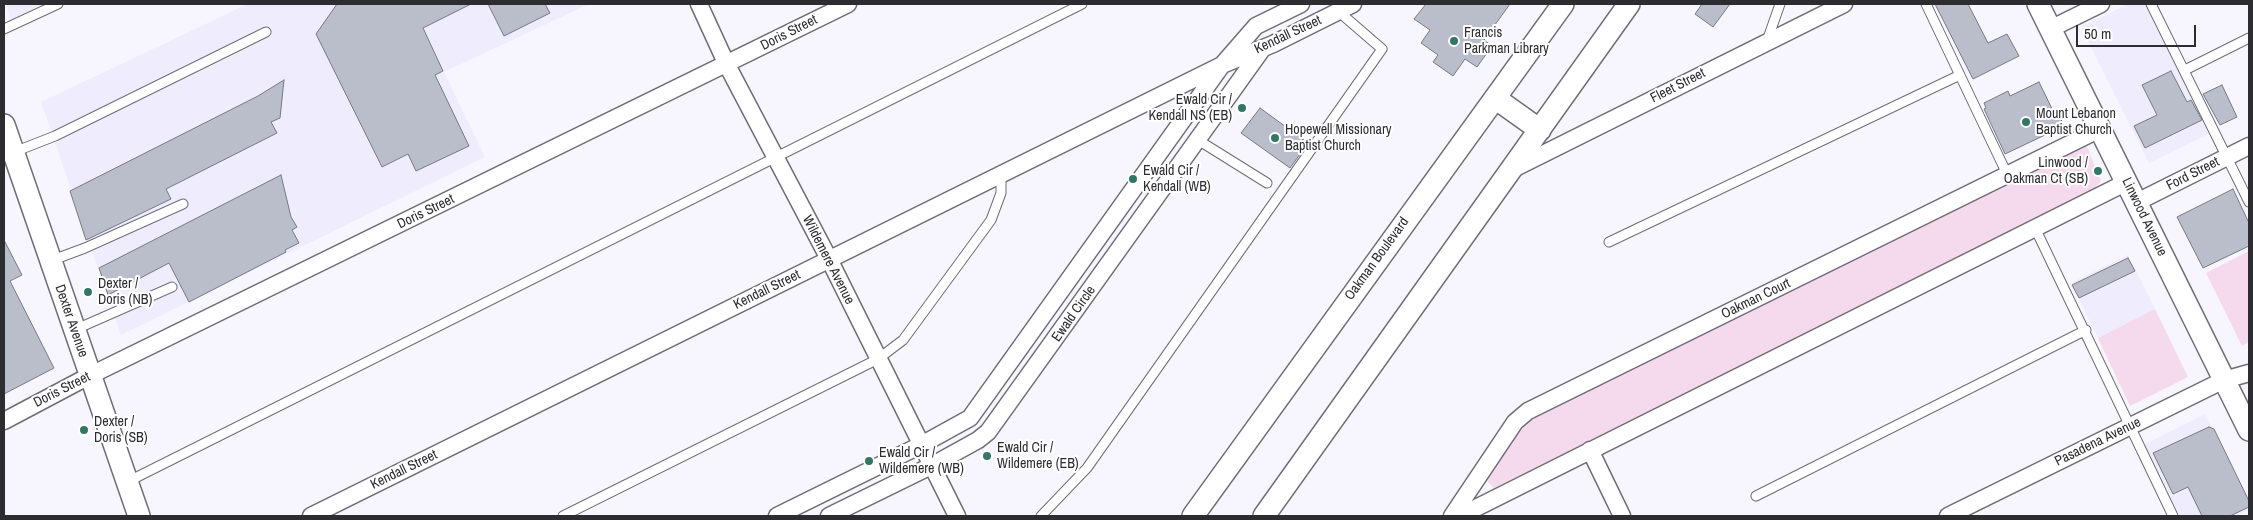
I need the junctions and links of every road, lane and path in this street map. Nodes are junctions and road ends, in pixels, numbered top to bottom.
1 (58, 4) edge
2 (698, 4) edge
3 (848, 4) edge
4 (1082, 4) edge
5 (1301, 4) edge
6 (1563, 4) edge
7 (1629, 4) edge
8 (1780, 4) edge
9 (1844, 4) edge
10 (1926, 4) edge
11 (2038, 4) edge
12 (2101, 4) edge
13 (2151, 4) edge
14 (1345, 7) edge
15 (4, 29) edge
16 (2050, 29) junction
17 (266, 32) dead end
18 (2249, 38) edge
19 (1768, 41) junction
20 (1263, 48) junction
21 (727, 64) junction
22 (1222, 64) junction
23 (2185, 70) junction
24 (1960, 75) junction
25 (1495, 98) junction
26 (4, 124) edge
27 (2100, 129) junction
28 (1540, 130) junction
29 (1198, 140) junction
30 (2249, 146) edge
31 (13, 152) junction
32 (2227, 157) junction
33 (776, 158) junction
34 (1513, 169) junction
35 (1001, 174) junction
36 (2007, 174) junction
37 (2127, 182) junction
38 (1266, 183) dead end
39 (2137, 202) junction
40 (2249, 202) edge
41 (183, 204) dead end
42 (2036, 228) junction
43 (1609, 242) dead end
44 (829, 259) junction
45 (50, 261) junction
46 (172, 287) dead end
47 (74, 330) junction
48 (2086, 330) junction
49 (878, 359) junction
50 (2249, 373) edge
51 (89, 376) junction
52 (2224, 380) junction
53 (4, 421) edge
54 (2130, 425) junction
55 (2249, 430) edge
56 (921, 445) junction
57 (1590, 450) junction
58 (932, 466) junction
59 (127, 482) junction
60 (1756, 496) dead end
61 (138, 516) edge
62 (311, 516) edge
63 (563, 516) edge
64 (777, 516) edge
65 (829, 516) edge
66 (957, 516) edge
67 (1041, 516) edge
68 (1193, 516) edge
69 (1264, 516) edge
70 (1452, 516) edge
71 (1460, 516) edge
72 (1622, 516) edge
73 (1948, 516) edge
74 (2173, 516) edge

1 - 15 lane
2 - 21 street, Wildemere Avenue
3 - 21 street, Doris Street
4 - 33 lane
5 - 22 street, Kendall Street
6 - 25 street, Oakman Boulevard
7 - 28 street
8 - 19 lane
9 - 19 street, Fleet Street
10 - 24 lane
11 - 16 street, Linwood Avenue
12 - 16 street
13 - 23 lane
14 - 20 street, Kendall Street
14 - 67 lane
16 - 27 street, Linwood Avenue
17 - 31 lane
18 - 23 lane
19 - 34 street, Fleet Street
20 - 22 street, Kendall Street
20 - 29 street, Ewald Circle
21 - 33 street, Wildemere Avenue
21 - 51 street, Doris Street
22 - 35 street, Kendall Street
22 - 56 street, Ewald Circle
23 - 32 lane
24 - 36 lane
24 - 43 lane
25 - 28 street
25 - 68 street, Oakman Boulevard
26 - 31 street, Dexter Avenue
27 - 36 street, Oakman Court
27 - 37 street, Linwood Avenue
28 - 34 street
29 - 38 lane
29 - 58 street, Ewald Circle
30 - 32 street, Ford Street
31 - 45 street, Dexter Avenue
32 - 39 street, Ford Street
32 - 40 lane
33 - 44 street, Wildemere Avenue
33 - 59 lane
34 - 69 street
35 - 44 street, Kendall Street
35 - 49 lane
36 - 70 street, Oakman Court
37 - 39 street, Linwood Avenue
37 - 42 street
39 - 52 street, Linwood Avenue
41 - 45 lane
42 - 48 lane
42 - 57 street
44 - 49 street, Wildemere Avenue
44 - 62 street, Kendall Street
45 - 47 street, Dexter Avenue
46 - 47 lane
47 - 51 street, Dexter Avenue
48 - 54 lane
48 - 60 lane
49 - 56 street, Wildemere Avenue
49 - 63 lane
50 - 52 street, Pasadena Avenue
51 - 53 street, Doris Street
51 - 59 street, Dexter Avenue
52 - 54 street, Pasadena Avenue
52 - 55 street, Linwood Avenue
54 - 73 street, Pasadena Avenue
54 - 74 lane
56 - 58 street, Wildemere Avenue
56 - 64 street, Ewald Circle
57 - 71 street
57 - 72 street
58 - 65 street, Ewald Circle
58 - 66 street, Wildemere Avenue
59 - 61 street, Dexter Avenue

